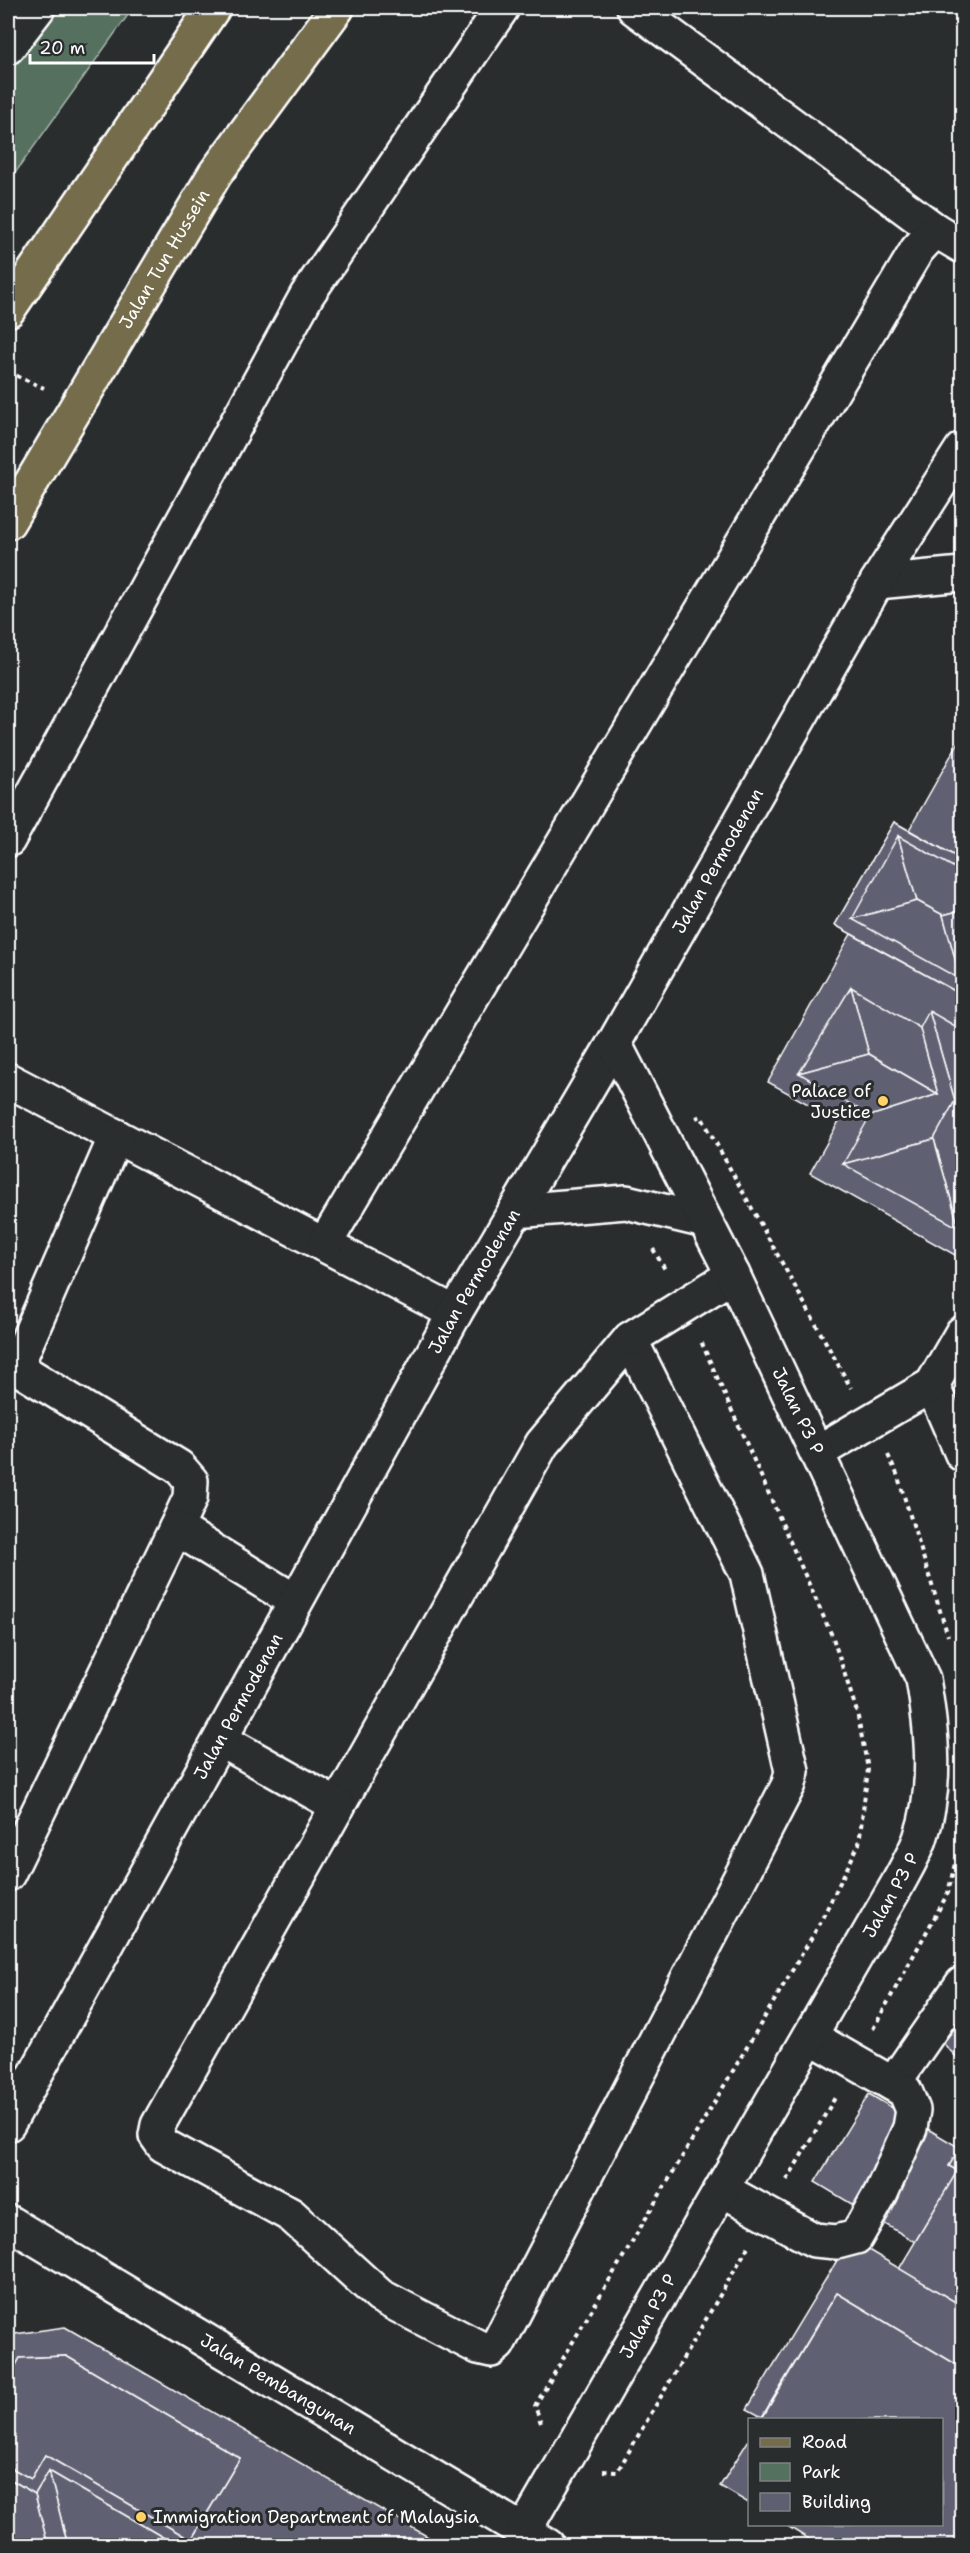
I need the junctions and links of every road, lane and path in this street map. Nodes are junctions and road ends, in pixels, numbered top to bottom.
1 (38, 8) edge
2 (213, 8) edge
3 (337, 8) edge
4 (502, 8) edge
5 (634, 8) edge
6 (8, 47) edge
7 (949, 238) edge
8 (8, 310) edge
9 (963, 449) edge
10 (8, 522) edge
11 (963, 574) edge
12 (877, 582) junction
13 (8, 840) edge
14 (614, 1043) junction
15 (8, 1080) edge
16 (116, 1136) junction
17 (516, 1210) junction
18 (705, 1221) junction
19 (324, 1245) junction
20 (734, 1275) junction
21 (455, 1313) junction
22 (963, 1334) edge
23 (630, 1339) junction
24 (12, 1364) edge
25 (932, 1385) junction
26 (818, 1452) junction
27 (963, 1455) edge
28 (176, 1528) junction
29 (296, 1600) junction
30 (221, 1740) junction
31 (338, 1806) junction
32 (8, 1874) edge
33 (963, 1984) edge
34 (811, 2037) junction
35 (893, 2084) junction
36 (8, 2124) edge
37 (723, 2190) junction
38 (8, 2222) edge
39 (536, 2538) edge

1 - 6 street
2 - 8 main road
3 - 10 main road, Jalan Tun Hussein
4 - 13 street
5 - 7 street
7 - 19 street
9 - 12 street, Jalan Permodenan
11 - 12 street
12 - 14 street, Jalan Permodenan
14 - 17 street, Jalan Permodenan
14 - 18 street, Jalan P3 P
15 - 16 street
16 - 19 street
16 - 24 street
17 - 18 street
17 - 21 street, Jalan Permodenan
18 - 20 street, Jalan P3 P
19 - 21 street
20 - 23 street
20 - 26 street, Jalan P3 P
21 - 29 street, Jalan Permodenan
22 - 25 street
23 - 31 street
23 - 31 street
24 - 28 street
25 - 26 street
25 - 27 street
26 - 34 street, Jalan P3 P
28 - 29 street
28 - 32 street
29 - 30 street, Jalan Permodenan
30 - 31 street
30 - 36 street, Jalan Permodenan
33 - 35 street
34 - 35 street
34 - 37 street, Jalan P3 P
35 - 37 street
37 - 39 street, Jalan P3 P
38 - 39 street, Jalan Pembangunan

